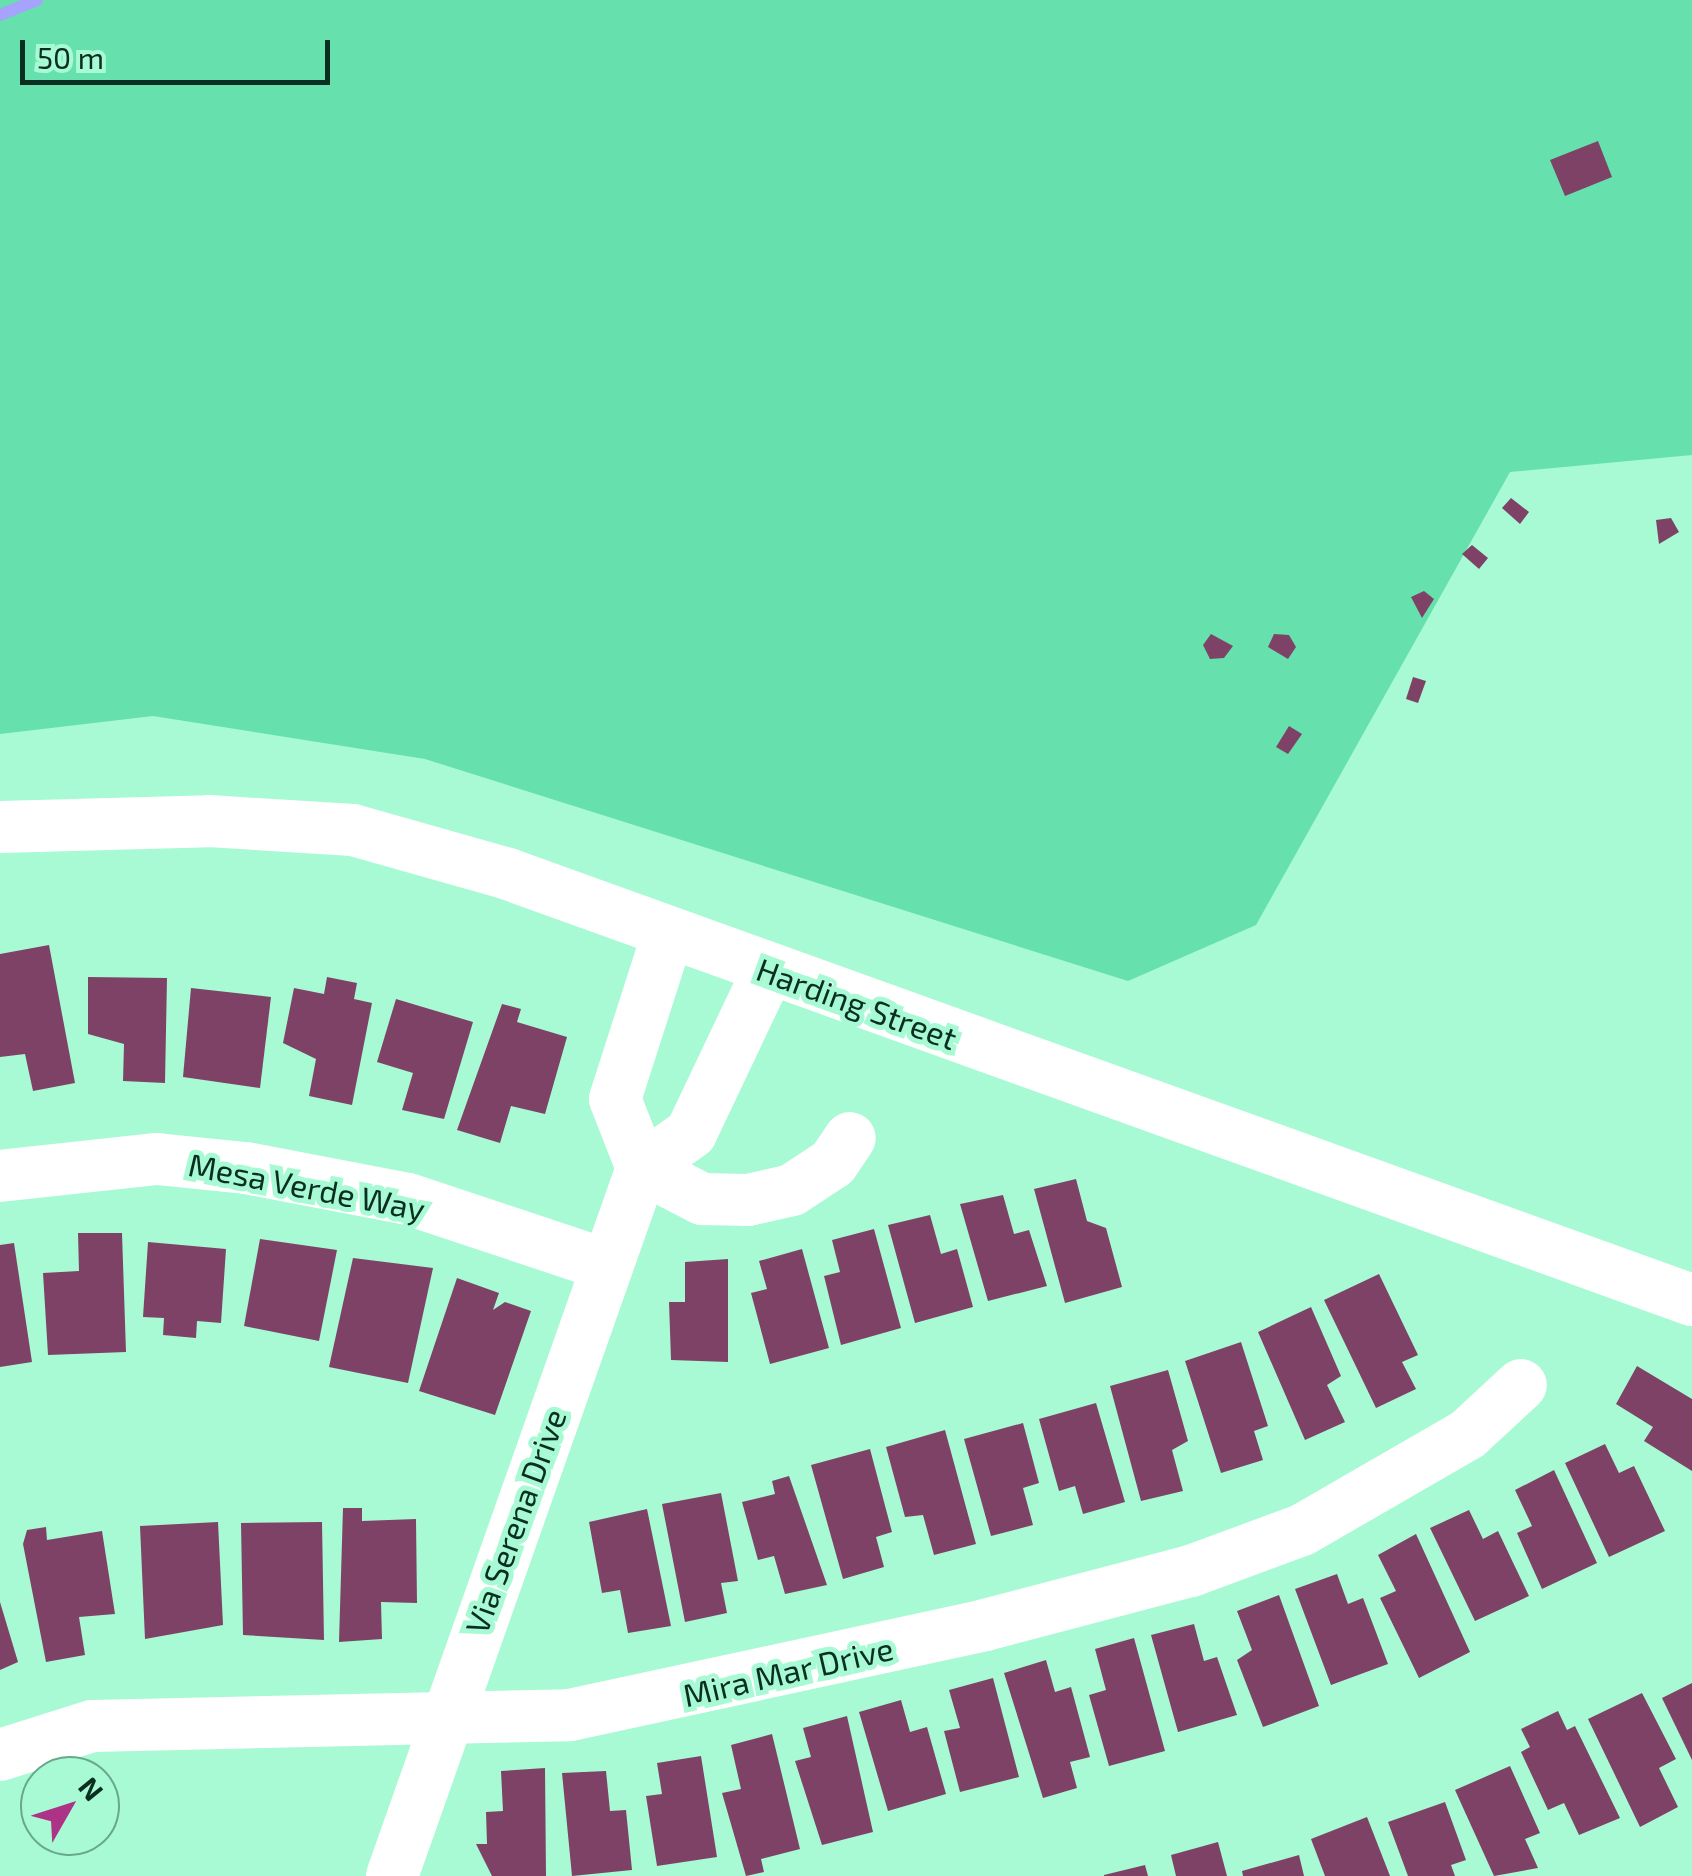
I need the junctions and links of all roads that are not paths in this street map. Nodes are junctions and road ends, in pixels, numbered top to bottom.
1 (0, 827) edge
2 (668, 934) junction
3 (768, 972) junction
4 (850, 1138) dead end
5 (642, 1168) junction
6 (0, 1176) edge
7 (606, 1265) junction
8 (1692, 1300) edge
9 (1521, 1385) dead end
10 (446, 1714) junction
11 (0, 1755) edge
12 (392, 1876) edge

1 - 2 street, Harding Street
2 - 3 street, Harding Street
2 - 5 street
3 - 5 street
3 - 8 street, Harding Street
4 - 5 street
5 - 7 street, Via Serena Drive
6 - 7 street, Mesa Verde Way
7 - 10 street, Via Serena Drive
9 - 10 street, Mira Mar Drive
10 - 11 street, Mira Mar Drive
10 - 12 street, Via Serena Drive

